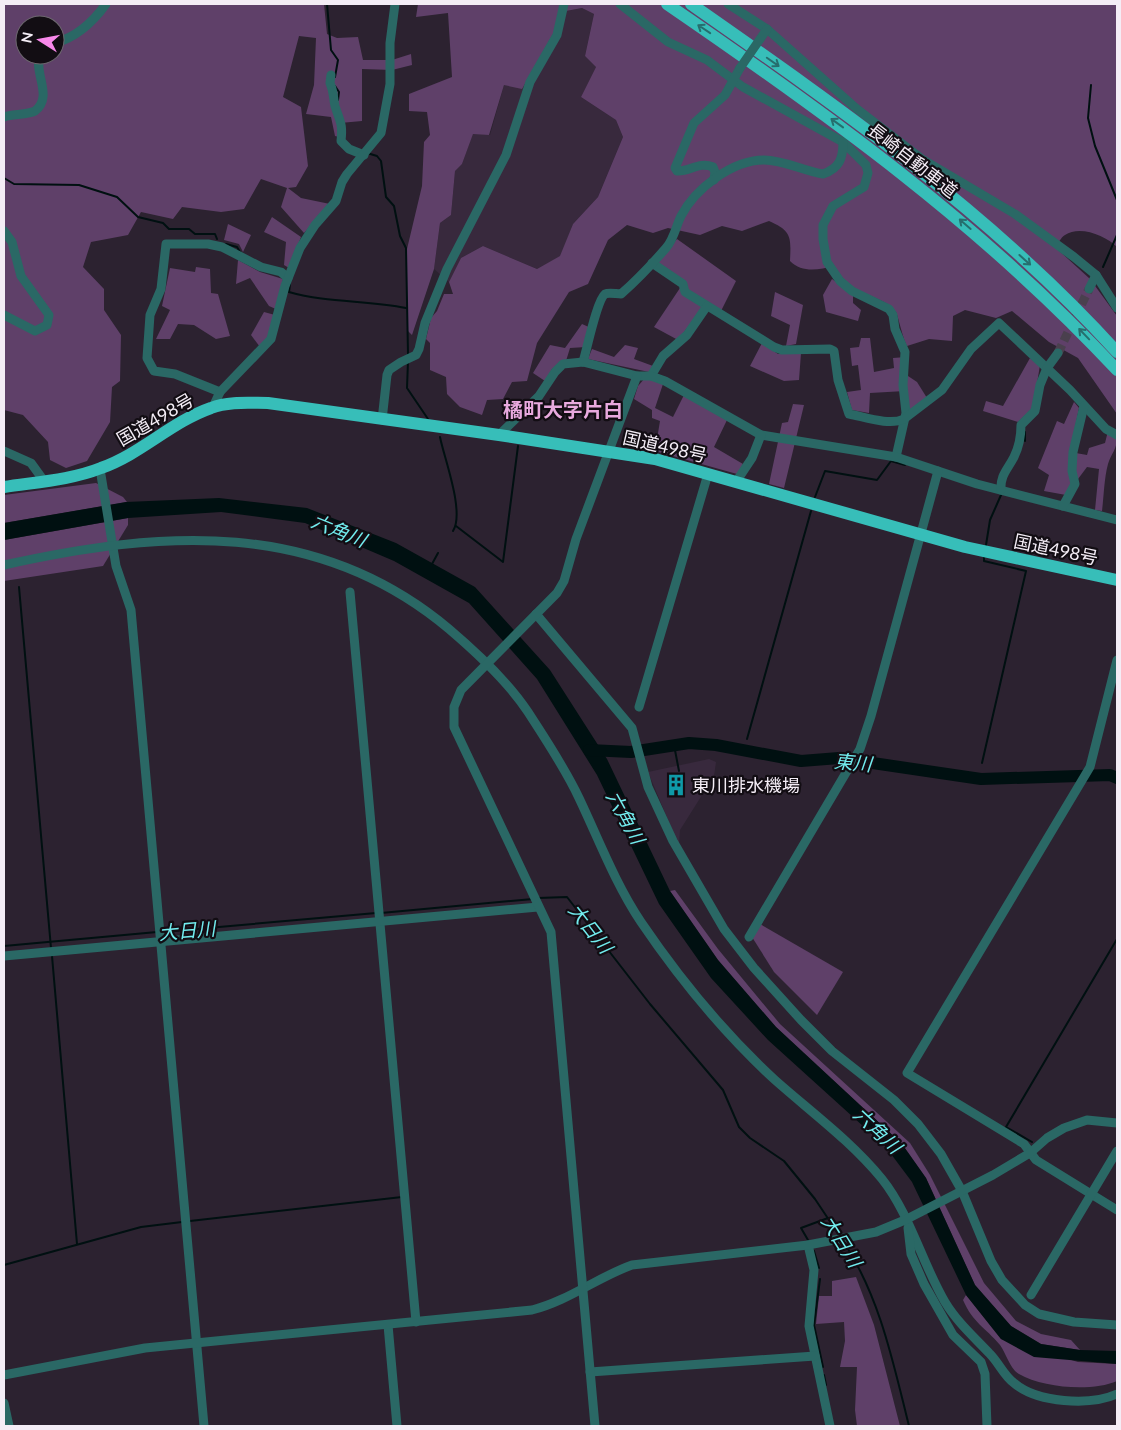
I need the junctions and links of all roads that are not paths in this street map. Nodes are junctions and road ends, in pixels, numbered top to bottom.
1 (106, 4) edge
2 (395, 4) edge
3 (564, 4) edge
4 (620, 4) edge
5 (667, 4) edge
6 (691, 4) edge
7 (728, 4) edge
8 (767, 29) junction
9 (65, 39) edge
10 (39, 65) edge
11 (331, 74) dead end
12 (733, 79) junction
13 (4, 117) edge
14 (843, 142) junction
15 (367, 152) junction
16 (714, 180) junction
17 (4, 231) edge
18 (652, 263) junction
19 (1096, 275) junction
20 (288, 278) junction
21 (1089, 289) tunnel mouth
22 (706, 306) junction
23 (1117, 308) edge
24 (4, 315) edge
25 (1117, 352) edge
26 (1058, 353) tunnel mouth
27 (583, 362) junction
28 (1047, 368) junction
29 (1117, 370) edge
30 (637, 376) junction
31 (651, 376) junction
32 (220, 392) junction
33 (1084, 406) junction
34 (213, 407) junction
35 (904, 419) junction
36 (382, 420) junction
37 (499, 435) junction
38 (761, 435) junction
39 (1117, 435) edge
40 (4, 450) edge
41 (609, 451) junction
42 (896, 457) junction
43 (100, 469) junction
44 (938, 471) junction
45 (708, 474) junction
46 (44, 481) junction
47 (736, 482) junction
48 (4, 487) edge
49 (1001, 490) junction
50 (1063, 506) junction
51 (1117, 520) edge
52 (920, 535) junction
53 (113, 546) junction
54 (4, 565) edge
55 (1117, 580) edge
56 (350, 592) dead end
57 (535, 615) junction
58 (1117, 660) edge
59 (487, 662) junction
60 (639, 707) dead end
61 (538, 907) junction
62 (379, 921) junction
63 (749, 937) dead end
64 (161, 941) junction
65 (4, 956) edge
66 (1117, 1123) edge
67 (1117, 1151) edge
68 (1030, 1153) junction
69 (960, 1192) junction
70 (1092, 1193) junction
71 (1117, 1210) edge
72 (907, 1221) junction
73 (808, 1245) junction
74 (582, 1288) junction
75 (1031, 1295) dead end
76 (416, 1322) junction
77 (1117, 1324) edge
78 (388, 1325) junction
79 (197, 1343) junction
80 (815, 1356) junction
81 (590, 1372) junction
82 (4, 1375) edge
83 (1117, 1394) edge
84 (4, 1402) edge
85 (9, 1426) edge
86 (204, 1426) edge
87 (397, 1426) edge
88 (595, 1426) edge
89 (830, 1426) edge
90 (987, 1426) edge

1 - 9 street
2 - 15 street
3 - 36 street
4 - 12 street
29 -> 5 highway, 長崎自動車道
6 -> 25 highway, 長崎自動車道
7 - 8 street
8 - 12 street, bridge
8 - 19 street
10 - 13 street
11 - 15 street
12 - 14 street
12 - 16 street
14 - 16 street
14 - 35 street
15 - 20 street
16 - 18 street
17 - 24 street
18 - 22 street
18 - 27 street
19 - 21 street
19 - 23 street
20 - 32 street
20 - 32 street
22 - 31 street
22 - 35 street
26 - 28 street
27 - 30 street
27 - 37 street
28 - 33 street
28 - 35 street
28 - 49 street
30 - 31 street
30 - 41 street
31 - 38 street
32 - 34 street
33 - 39 street
33 - 50 street
34 - 36 highway, 国道498号
34 - 43 highway, 国道498号
35 - 42 street
36 - 37 highway, 国道498号
37 - 41 highway, 国道498号
38 - 42 street
38 - 47 street
40 - 46 street
41 - 45 highway, 国道498号
41 - 57 street
42 - 44 street
43 - 46 highway, 国道498号
43 - 53 street
44 - 49 street
44 - 52 street
45 - 47 highway, 国道498号
45 - 60 street
46 - 48 highway, 国道498号
47 - 52 highway, 国道498号
49 - 50 street
50 - 51 street
52 - 55 highway, 国道498号
52 - 63 street
53 - 54 street
53 - 59 street
53 - 64 street
56 - 62 street
57 - 59 street
57 - 69 street
58 - 68 street
59 - 61 street
59 - 72 street
61 - 62 street
61 - 74 street
62 - 64 street
62 - 76 street
64 - 65 street
64 - 79 street
66 - 68 street
67 - 70 street
68 - 69 street
68 - 70 street
69 - 72 street
69 - 77 street
70 - 71 street
70 - 75 street
72 - 73 street
72 - 83 street
72 - 90 street
73 - 74 street
73 - 80 street
74 - 76 street
74 - 81 street
76 - 78 street
78 - 79 street
78 - 87 street
79 - 82 street
79 - 86 street
80 - 81 street
80 - 89 street
81 - 88 street
84 - 85 street

